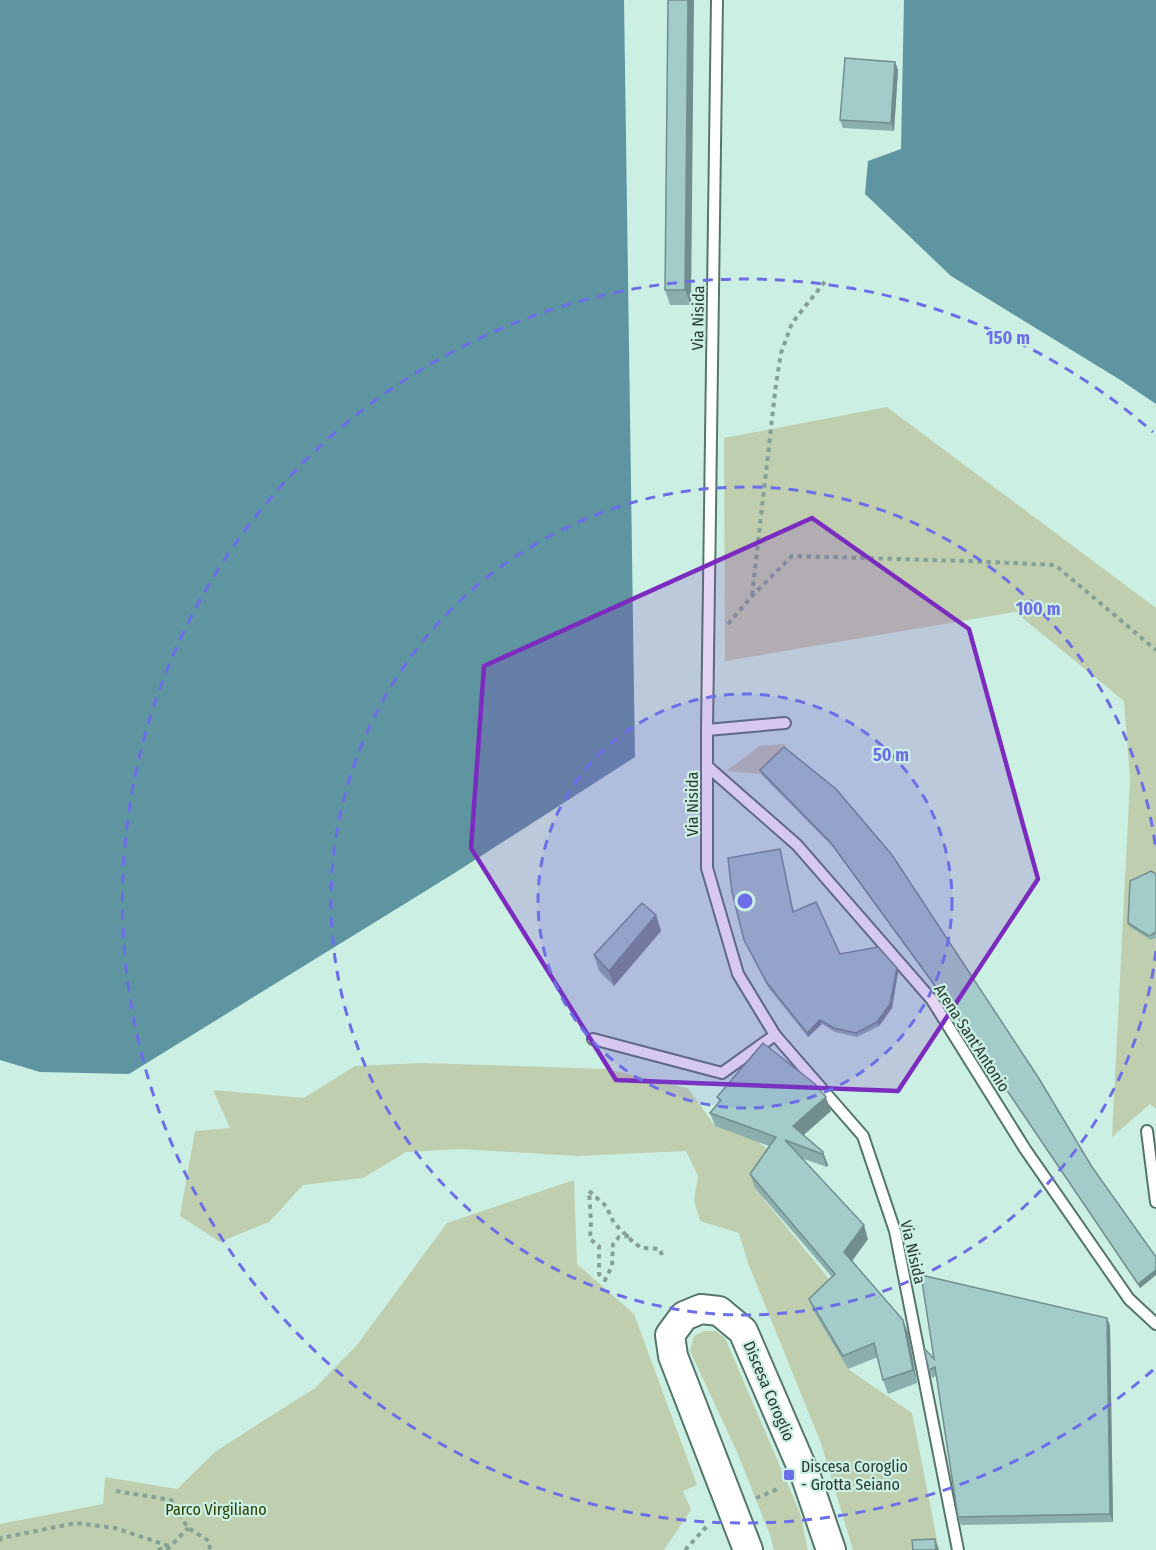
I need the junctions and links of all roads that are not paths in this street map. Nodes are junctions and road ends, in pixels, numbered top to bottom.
1 (717, 0) edge
2 (785, 723) dead end
3 (707, 730) junction
4 (707, 766) junction
5 (776, 1035) junction
6 (593, 1039) dead end
7 (1147, 1131) dead end
8 (1156, 1202) edge
9 (1156, 1324) edge
10 (748, 1550) edge
11 (831, 1550) edge
12 (958, 1550) edge

1 - 3 lane, Via Nisida
2 - 3 lane
3 - 4 lane, Via Nisida
4 - 5 lane, Via Nisida
4 - 9 lane, Arena Sant'Antonio
5 - 6 lane
5 - 12 lane, Via Nisida
7 - 8 lane
10 - 11 street, Discesa Coroglio

